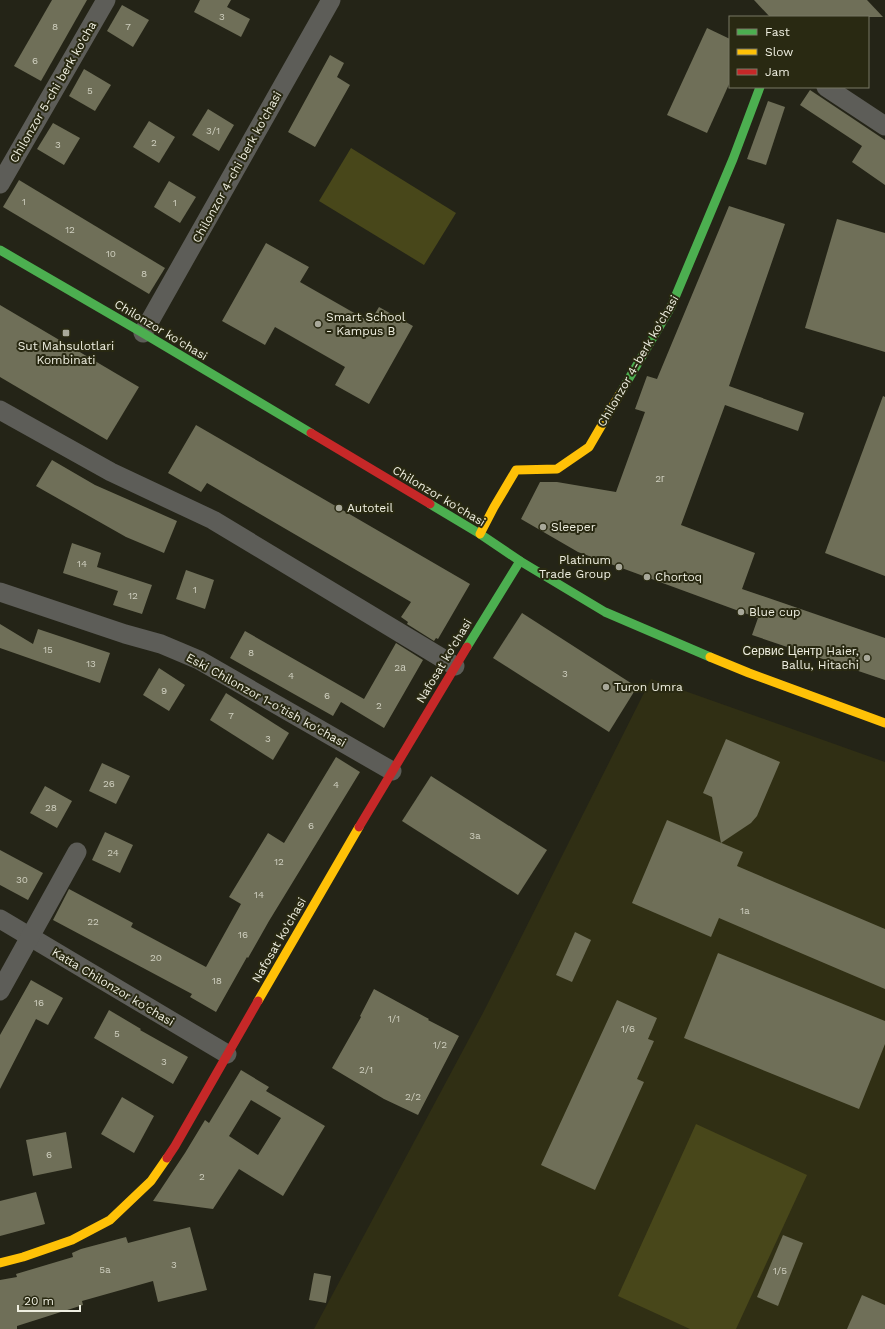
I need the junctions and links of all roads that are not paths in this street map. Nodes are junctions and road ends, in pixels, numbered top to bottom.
1 (106, 0) edge
2 (331, 0) edge
3 (760, 88) edge
4 (828, 88) edge
5 (885, 126) edge
6 (0, 184) edge
7 (0, 250) edge
8 (143, 333) junction
9 (0, 410) edge
10 (480, 534) junction
11 (520, 561) junction
12 (0, 592) edge
13 (455, 666) junction
14 (885, 723) edge
15 (392, 771) junction
16 (77, 852) dead end
17 (0, 919) edge
18 (30, 937) junction
19 (0, 991) edge
20 (227, 1054) junction
21 (0, 1263) edge

1 - 6 street, Chilonzor 5-chi berk ko'cha
2 - 8 street, Chilonzor 4-chi berk ko'chasi
3 - 10 street, Chilonzor 4-berk ko'chasi
4 - 5 street
7 - 8 street, Chilonzor ko'chasi
8 - 10 street, Chilonzor ko'chasi
9 - 13 street
10 - 11 street, Chilonzor ko'chasi
11 - 13 street, Nafosat ko'chasi
11 - 14 street, Chilonzor ko'chasi
12 - 15 street, Eski Chilonzor 1-o'tish ko'chasi
13 - 15 street, Nafosat ko'chasi
15 - 20 street, Nafosat ko'chasi
16 - 18 street
17 - 18 street, Katta Chilonzor ko'chasi
18 - 19 street
18 - 20 street, Katta Chilonzor ko'chasi
20 - 21 street, Nafosat ko'chasi

